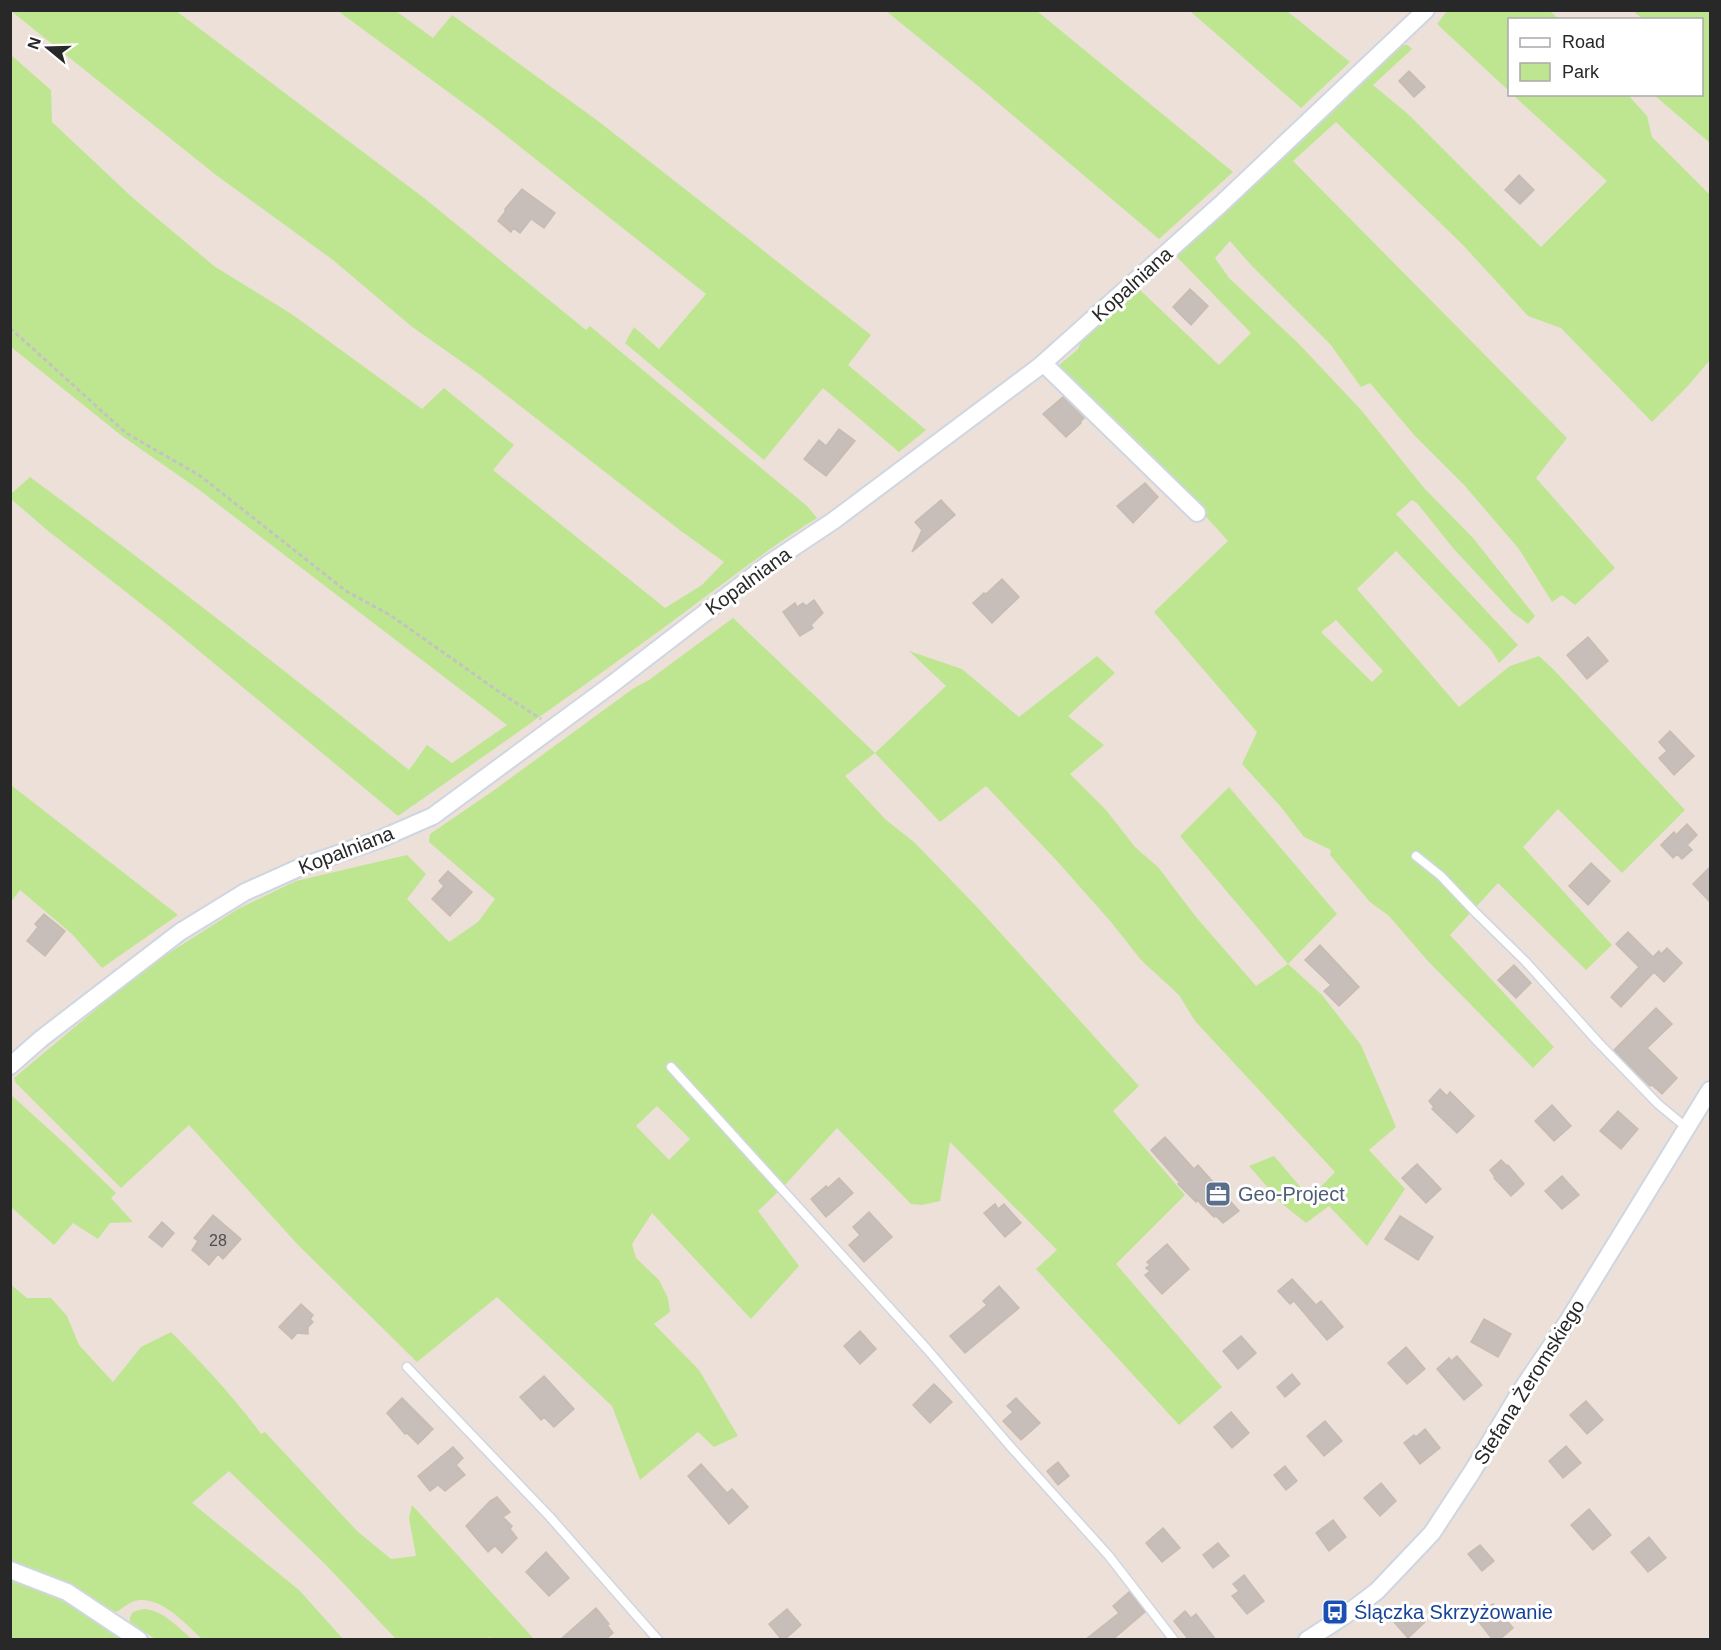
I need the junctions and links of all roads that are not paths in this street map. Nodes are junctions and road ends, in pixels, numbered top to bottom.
1 (1426, 10) edge
2 (1043, 363) junction
3 (1197, 513) dead end
4 (1416, 856) dead end
5 (10, 1066) edge
6 (671, 1067) dead end
7 (1710, 1090) edge
8 (1687, 1128) junction
9 (407, 1367) dead end
10 (10, 1570) edge
11 (139, 1640) edge
12 (658, 1640) edge
13 (1174, 1640) edge
14 (1307, 1640) edge

1 - 2 street, Kopalniana
2 - 3 street
2 - 5 street, Kopalniana
4 - 8 lane
6 - 13 lane
7 - 8 street, Stefana Żeromskiego
8 - 14 street, Stefana Żeromskiego
9 - 12 lane
10 - 11 street

